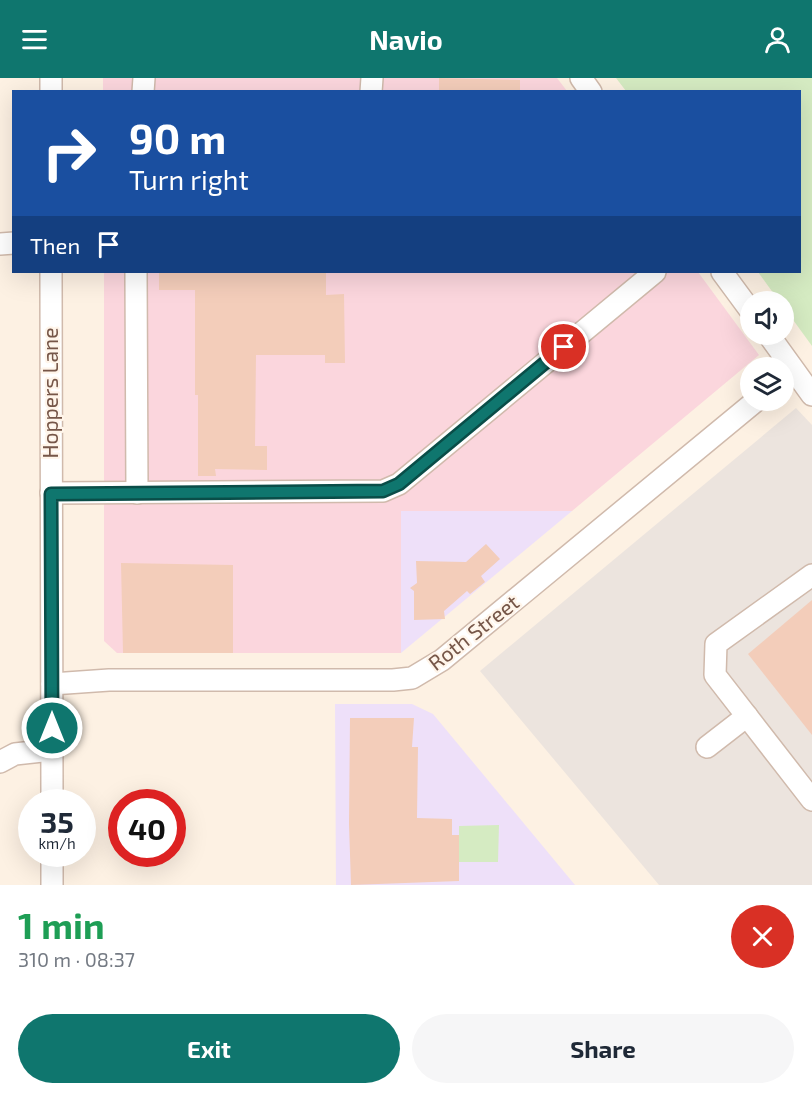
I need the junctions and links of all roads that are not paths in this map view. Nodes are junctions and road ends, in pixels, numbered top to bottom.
1 (51, 273) edge
2 (136, 273) edge
3 (654, 273) edge
4 (723, 273) edge
5 (740, 296) edge
6 (794, 379) edge
7 (812, 395) edge
8 (744, 411) edge
9 (137, 493) junction
10 (51, 494) junction
11 (812, 575) edge
12 (51, 684) junction
13 (747, 716) junction
14 (707, 747) dead end
15 (52, 750) junction
16 (0, 762) edge
17 (52, 789) edge
18 (812, 800) edge
19 (52, 867) edge
20 (52, 885) edge

1 - 10 street, Hoppers Lane
2 - 9 street
3 - 9 street
4 - 5 street
6 - 7 street
8 - 12 street, Roth Street
9 - 10 street
10 - 12 street, Hoppers Lane
11 - 13 street
12 - 15 street, Hoppers Lane
13 - 14 street
13 - 18 street
15 - 16 street
15 - 17 street, Hoppers Lane
19 - 20 street

